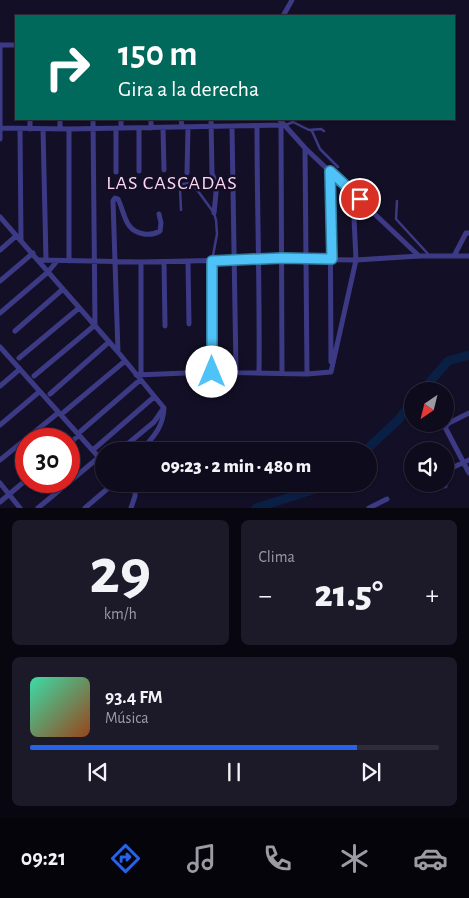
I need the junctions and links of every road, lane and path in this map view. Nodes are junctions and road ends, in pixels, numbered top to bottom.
1 (292, 0) edge
2 (284, 15) edge
3 (0, 45) edge
4 (15, 45) edge
5 (30, 120) edge
6 (60, 120) edge
7 (92, 120) edge
8 (121, 120) edge
9 (151, 120) edge
10 (182, 120) edge
11 (211, 120) edge
12 (280, 120) edge
13 (292, 120) edge
14 (211, 126) junction
15 (283, 126) junction
16 (185, 127) junction
17 (232, 127) junction
18 (257, 127) junction
19 (0, 128) edge
20 (93, 128) junction
21 (118, 128) junction
22 (139, 128) junction
23 (151, 128) junction
24 (163, 128) junction
25 (20, 129) junction
26 (30, 129) junction
27 (44, 129) junction
28 (60, 129) junction
29 (69, 129) junction
30 (312, 131) junction
31 (324, 131) dead end
32 (0, 139) edge
33 (305, 148) junction
34 (338, 168) dead end
35 (164, 170) dead end
36 (139, 171) dead end
37 (330, 171) junction
38 (116, 172) dead end
39 (188, 173) dead end
40 (397, 201) dead end
41 (181, 210) dead end
42 (214, 213) junction
43 (159, 214) dead end
44 (354, 218) dead end
45 (1, 219) edge
46 (469, 233) edge
47 (19, 238) junction
48 (0, 250) edge
49 (32, 254) junction
50 (419, 256) junction
51 (430, 256) junction
52 (454, 256) junction
53 (469, 256) edge
54 (282, 258) junction
55 (307, 259) junction
56 (332, 259) junction
57 (39, 260) junction
58 (46, 260) junction
59 (57, 260) junction
60 (235, 260) junction
61 (260, 260) junction
62 (356, 260) junction
63 (69, 261) junction
64 (116, 261) junction
65 (212, 261) junction
66 (93, 262) junction
67 (140, 262) junction
68 (164, 262) junction
69 (188, 262) junction
70 (48, 272) junction
71 (0, 281) edge
72 (63, 289) junction
73 (79, 308) junction
74 (0, 313) edge
75 (189, 324) dead end
76 (94, 325) junction
77 (164, 326) dead end
78 (15, 331) dead end
79 (109, 342) junction
80 (0, 348) edge
81 (118, 352) junction
82 (19, 358) dead end
83 (124, 361) junction
84 (20, 369) junction
85 (212, 372) junction
86 (236, 372) junction
87 (331, 372) junction
88 (259, 373) junction
89 (282, 373) junction
90 (307, 374) junction
91 (34, 376) dead end
92 (139, 377) junction
93 (0, 386) edge
94 (38, 392) junction
95 (50, 394) dead end
96 (154, 397) junction
97 (164, 408) junction
98 (64, 412) dead end
99 (58, 413) junction
100 (469, 413) edge
101 (0, 425) edge
102 (74, 428) edge
103 (80, 434) joint
104 (130, 442) edge
105 (149, 442) edge
106 (94, 449) dead end
107 (95, 454) edge
108 (0, 460) edge
109 (95, 460) edge
110 (466, 462) edge
111 (454, 467) edge
112 (469, 473) edge
113 (0, 483) edge
114 (15, 490) edge
115 (104, 492) edge
116 (135, 492) edge
117 (10, 494) junction
118 (387, 499) dead end
119 (0, 502) edge
120 (20, 508) edge
121 (38, 508) edge
122 (85, 508) edge
123 (131, 508) edge
124 (369, 508) edge

1 - 2 street
3 - 4 street
3 - 19 street
5 - 26 street
6 - 28 street
7 - 20 street
8 - 21 street
9 - 23 street
10 - 16 street
11 - 14 street
12 - 15 street
13 - 15 lane
13 - 30 lane
14 - 16 street
14 - 17 street
14 - 42 street
15 - 18 street
15 - 33 street
15 - 54 street
16 - 24 street
16 - 39 street
17 - 18 street
17 - 60 street
18 - 61 street
19 - 25 street
19 - 32 street
20 - 21 street
20 - 29 street
20 - 66 street
21 - 22 street
21 - 38 street
22 - 23 street
22 - 36 street
23 - 24 street
24 - 35 street
25 - 26 street
25 - 47 street
26 - 27 street
27 - 28 street
27 - 58 street
28 - 29 street
29 - 63 street
30 - 31 lane
30 - 34 lane
33 - 37 street
33 - 55 street
37 - 50 street
37 - 56 street
40 - 51 lane
41 - 42 lane
42 - 65 lane
43 - 64 street
44 - 62 street
45 - 47 street
46 - 52 street
47 - 48 street
47 - 49 street
49 - 57 street
49 - 71 street
50 - 51 street
50 - 62 street
51 - 52 street
52 - 53 street
54 - 55 street
54 - 61 street
54 - 89 street
55 - 56 street
55 - 90 street
56 - 62 street
56 - 87 street
57 - 58 street
57 - 70 street
58 - 59 street
59 - 63 street
59 - 70 street
60 - 61 street
60 - 65 street
60 - 86 street
61 - 88 street
62 - 87 street
63 - 66 street
64 - 66 street
64 - 67 street
64 - 81 street
65 - 69 street
65 - 85 street
66 - 76 street
67 - 68 street
67 - 92 street
68 - 69 street
68 - 77 street
69 - 75 street
70 - 72 street
70 - 74 street
72 - 73 street
72 - 78 street
73 - 76 street
73 - 82 street
76 - 79 street
76 - 91 street
79 - 81 street
79 - 95 street
80 - 84 street
81 - 83 street
83 - 92 street
83 - 98 street
84 - 93 street
84 - 94 street
85 - 86 street
85 - 92 street
86 - 88 street
87 - 90 street
88 - 89 street
89 - 90 street
92 - 96 street
92 - 103 street
94 - 99 street
94 - 101 street
96 - 97 street
96 - 106 street
97 - 104 street
97 - 105 street
99 - 102 street
99 - 108 street
100 - 110 street
103 - 107 street
109 - 121 street
110 - 111 street
110 - 112 street
113 - 117 street
114 - 117 street
115 - 122 street
116 - 123 street
117 - 119 street
117 - 120 street
118 - 124 street

